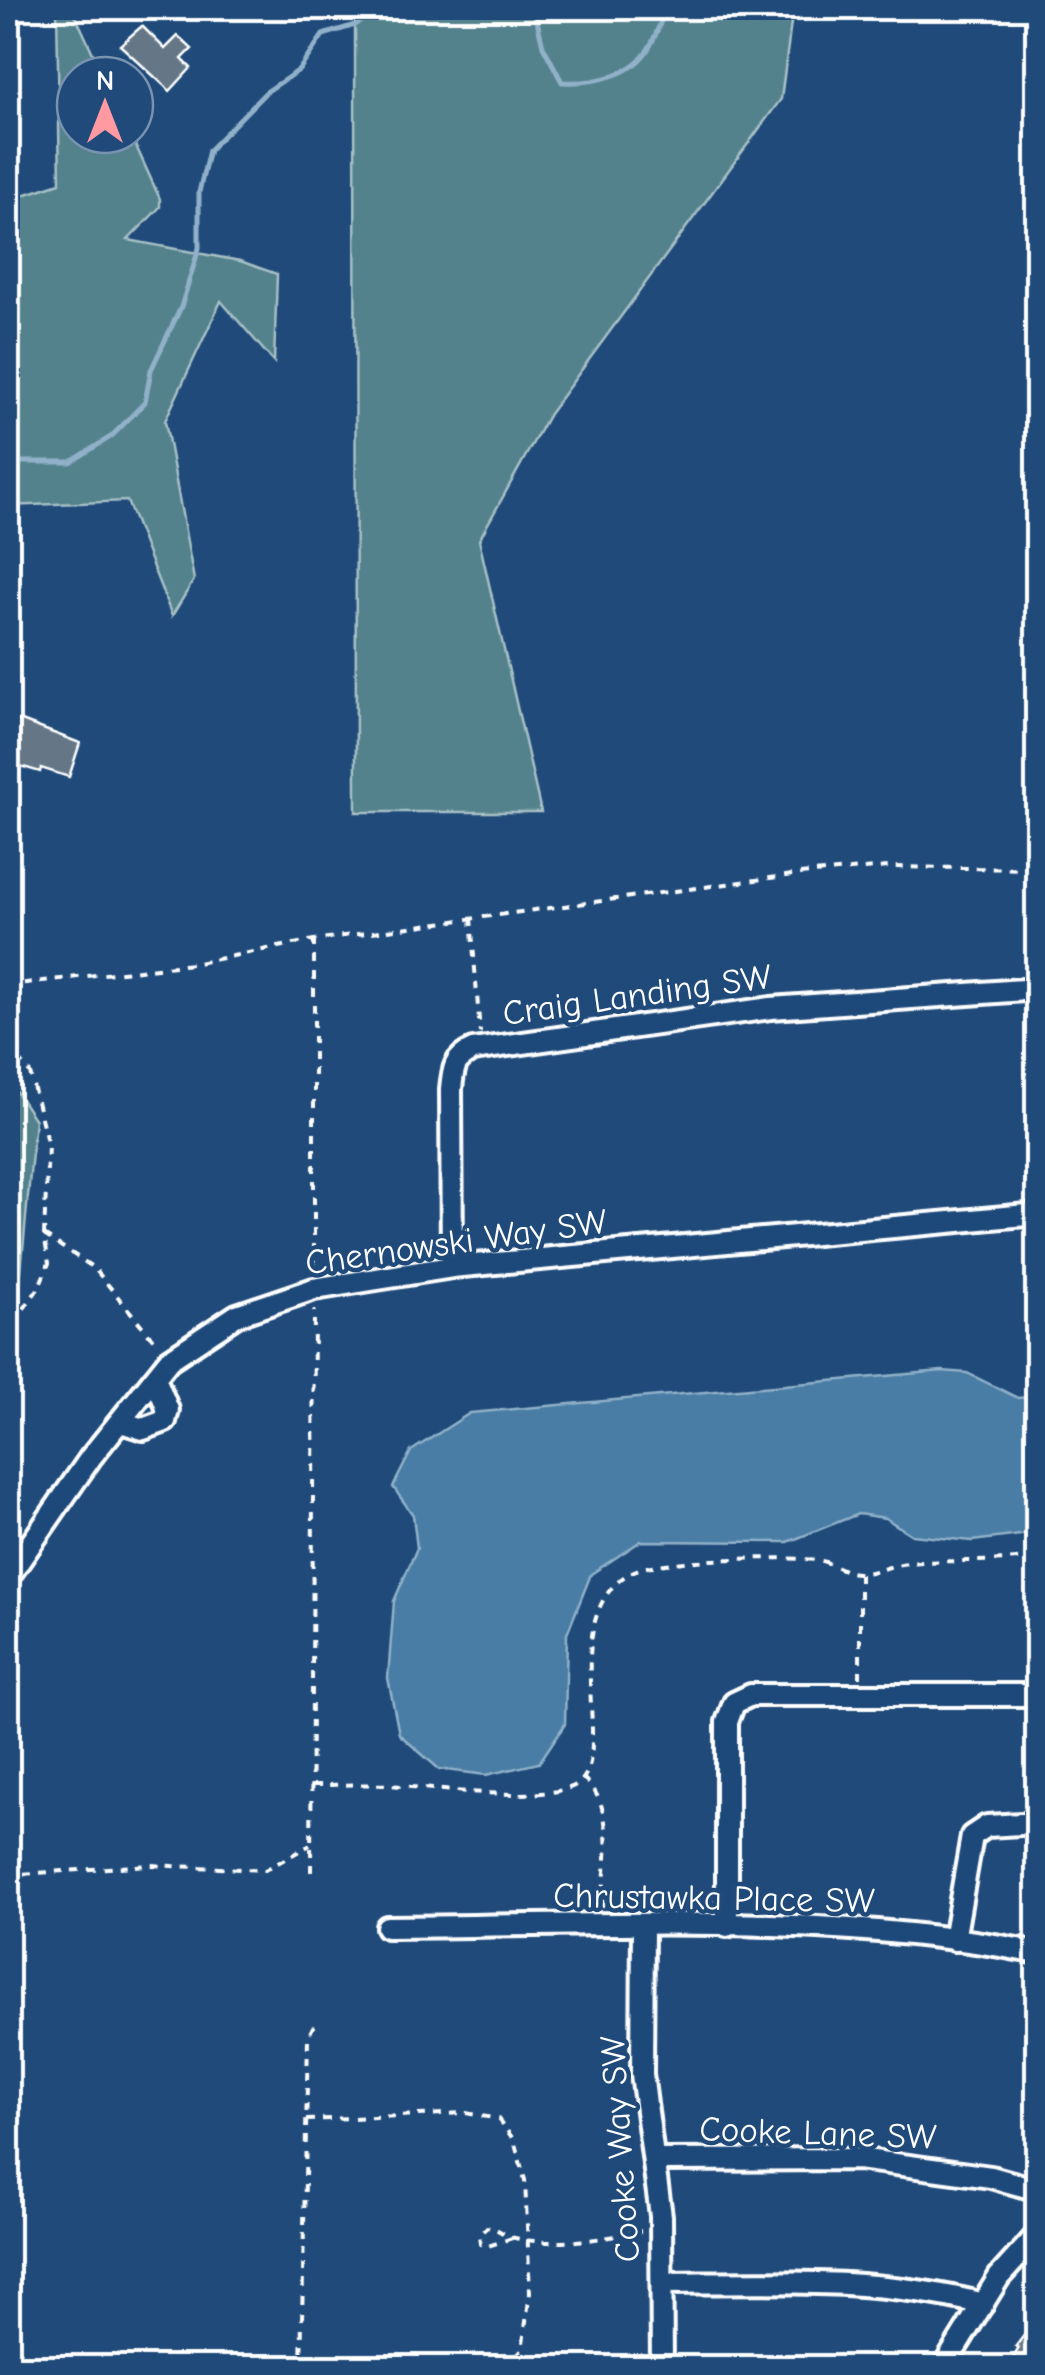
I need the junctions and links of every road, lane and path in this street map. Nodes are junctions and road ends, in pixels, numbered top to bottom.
1 (1038, 869) edge
2 (471, 918) junction
3 (314, 940) junction
4 (8, 985) edge
5 (1038, 989) edge
6 (8, 1046) edge
7 (481, 1048) junction
8 (1038, 1214) edge
9 (44, 1234) junction
10 (452, 1267) junction
11 (314, 1289) junction
12 (8, 1331) edge
13 (169, 1360) junction
14 (155, 1378) junction
15 (120, 1422) junction
16 (1038, 1556) edge
17 (860, 1574) junction
18 (8, 1577) edge
19 (860, 1694) junction
20 (1038, 1695) edge
21 (584, 1778) junction
22 (313, 1785) junction
23 (1038, 1823) edge
24 (312, 1843) junction
25 (312, 1872) dead end
26 (8, 1875) edge
27 (388, 1926) dead end
28 (602, 1926) junction
29 (643, 1926) junction
30 (727, 1926) junction
31 (954, 1940) junction
32 (1038, 1953) edge
33 (316, 2021) dead end
34 (306, 2120) junction
35 (654, 2160) junction
36 (1038, 2190) edge
37 (661, 2216) junction
38 (1038, 2234) edge
39 (512, 2238) junction
40 (527, 2239) junction
41 (662, 2283) junction
42 (983, 2304) junction
43 (301, 2368) edge
44 (506, 2368) edge
45 (662, 2368) edge
46 (943, 2368) edge

1 - 2 path
2 - 3 path
2 - 7 path
3 - 4 path
3 - 11 path
5 - 7 street, Craig Landing SW
6 - 9 path
7 - 10 street, Craig Landing SW
8 - 10 street, Chernowski Way SW
9 - 12 path
9 - 13 path
10 - 11 street, Chernowski Way SW
11 - 13 street, Chernowski Way SW
11 - 22 path
13 - 14 street, Chernowski Way SW
14 - 15 street, Chernowski Way SW
14 - 15 street
15 - 18 street, Chernowski Way SW
16 - 17 path
17 - 19 path
17 - 21 path
19 - 20 street
19 - 30 street
21 - 22 path
21 - 28 path
22 - 24 path
23 - 31 street
24 - 25 path
24 - 26 path
27 - 28 street, Chrustawka Place SW
28 - 29 street, Chrustawka Place SW
29 - 30 street, Chrustawka Place SW
29 - 35 street, Cooke Way SW
30 - 31 street, Chrustawka Place SW
31 - 32 street, Chrustawka Place SW
33 - 34 path
34 - 40 path
34 - 43 path
35 - 36 street, Cooke Lane SW
35 - 37 street, Cooke Way SW
37 - 40 path
37 - 41 street, Cooke Way SW
38 - 42 street
39 - 39 path
39 - 40 path
40 - 44 path
41 - 42 street
41 - 45 street, Cooke Way SW
42 - 46 street

